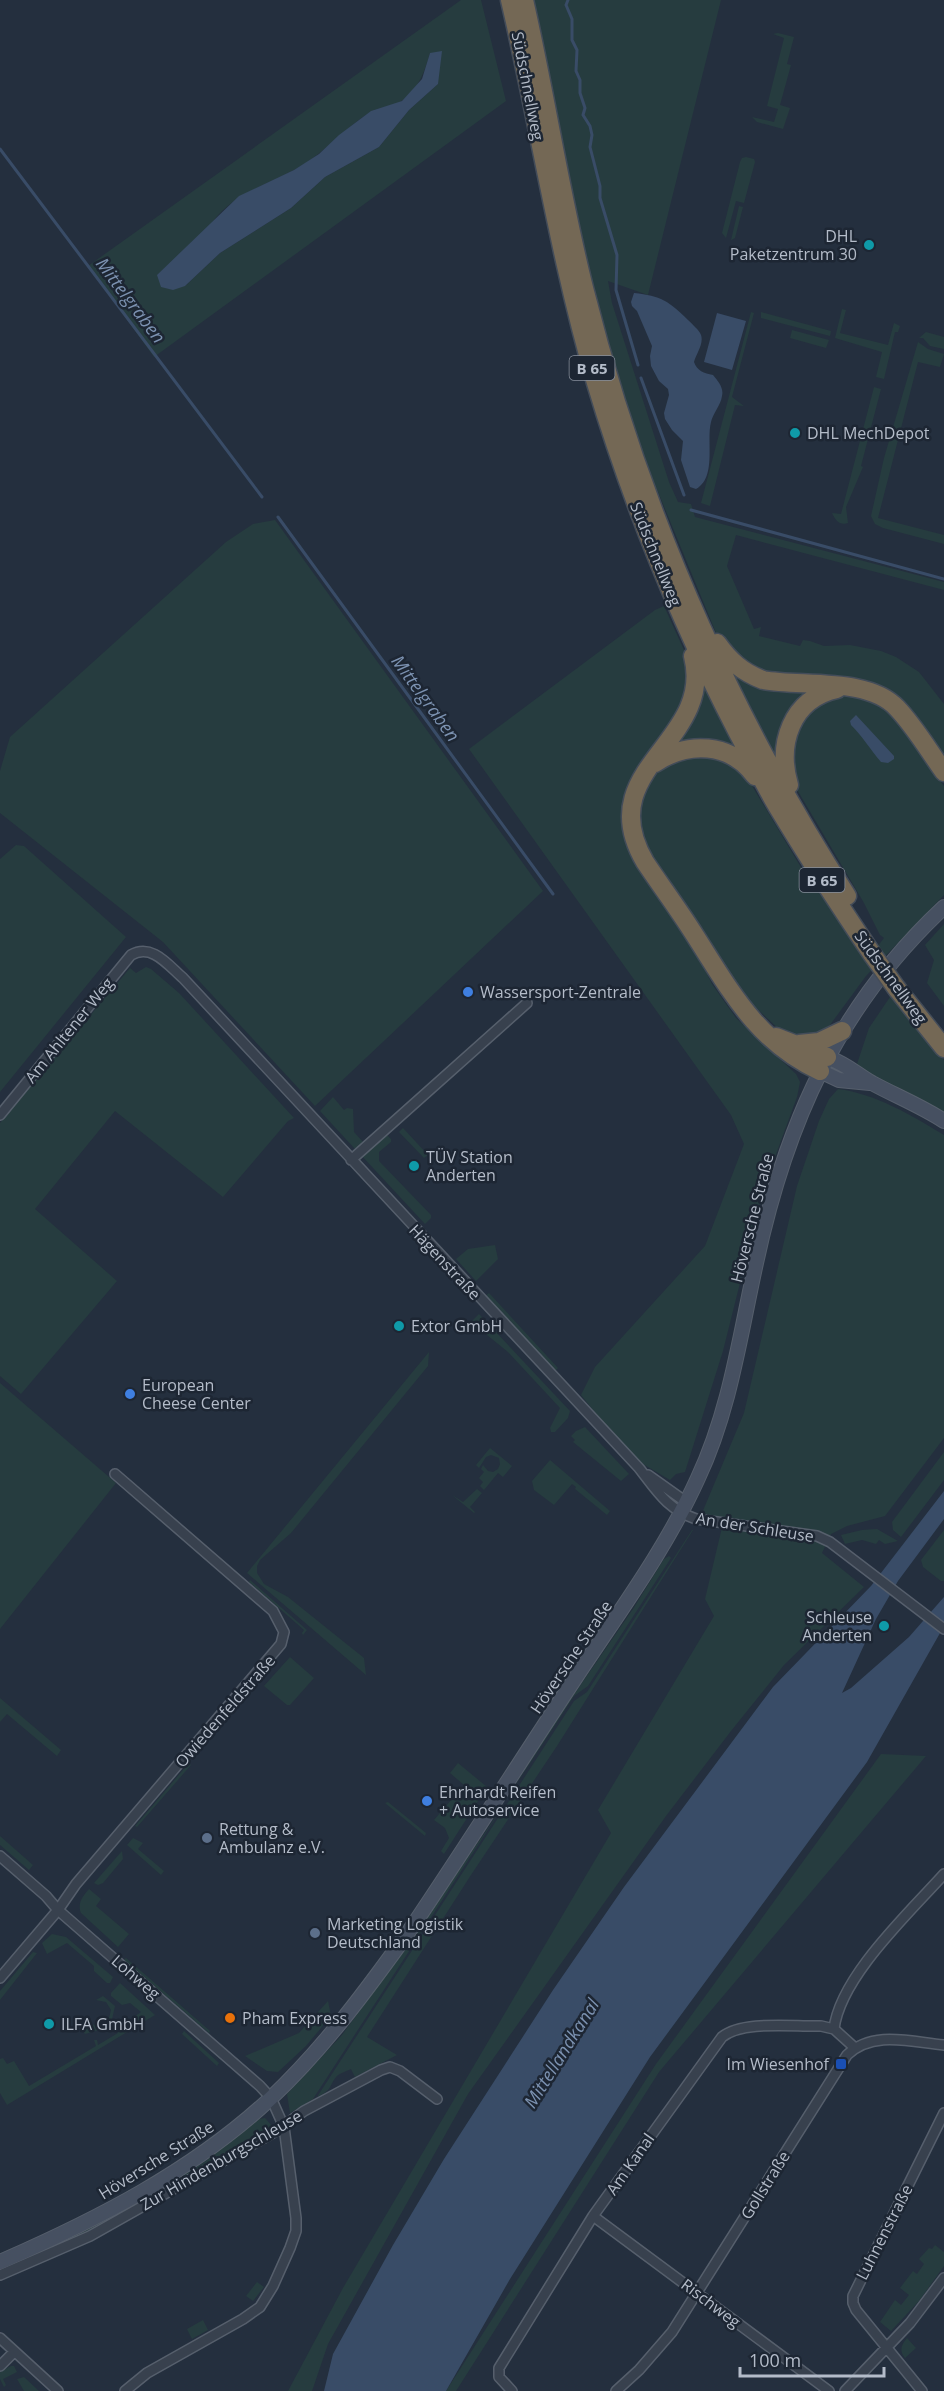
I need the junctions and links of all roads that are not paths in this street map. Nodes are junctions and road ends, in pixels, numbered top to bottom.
1 (510, 0) edge
2 (524, 0) edge
3 (692, 623) junction
4 (844, 687) junction
5 (651, 766) junction
6 (944, 772) edge
7 (775, 803) junction
8 (797, 813) junction
9 (944, 907) edge
10 (875, 949) junction
11 (142, 950) joint
12 (900, 984) junction
13 (527, 1004) dead end
14 (842, 1031) junction
15 (944, 1031) edge
16 (765, 1033) junction
17 (795, 1044) junction
18 (944, 1048) edge
19 (824, 1064) junction
20 (0, 1115) edge
21 (944, 1121) edge
22 (351, 1160) junction
23 (115, 1474) dead end
24 (683, 1508) junction
25 (944, 1629) edge
26 (0, 1856) edge
27 (944, 1874) edge
28 (58, 1910) junction
29 (0, 1978) edge
30 (834, 2029) junction
31 (944, 2045) edge
32 (855, 2048) junction
33 (271, 2098) junction
34 (437, 2099) dead end
35 (944, 2113) edge
36 (284, 2127) junction
37 (593, 2216) junction
38 (0, 2262) edge
39 (0, 2275) edge
40 (944, 2278) edge
41 (697, 2293) junction
42 (0, 2338) edge
43 (886, 2347) junction
44 (14, 2352) junction
45 (0, 2366) edge
46 (58, 2391) edge
47 (124, 2391) edge
48 (512, 2391) edge
49 (616, 2391) edge
50 (829, 2391) edge
51 (845, 2391) edge
52 (922, 2391) edge

1 - 3 highway, Südschnellweg / B 65
2 - 3 highway, Südschnellweg / B 65
3 - 4 highway
3 - 5 highway
3 - 7 highway, Südschnellweg / B 65
3 - 8 highway, Südschnellweg / B 65
4 - 6 highway
4 - 8 highway
5 - 7 highway
5 - 16 highway
7 - 10 highway, Südschnellweg / B 65
8 - 10 highway, Südschnellweg / B 65
9 - 14 main road, Höversche Straße
10 - 12 highway, Südschnellweg / B 65, bridge
11 - 20 street, Am Ahltener Weg
11 - 22 street, Hägenstraße
12 - 15 highway, Südschnellweg / B 65
12 - 18 highway, Südschnellweg / B 65
13 - 22 street
14 - 17 highway
14 - 19 main road, Höversche Straße
16 - 17 highway
16 - 19 highway
17 - 19 highway
19 - 21 main road
19 - 24 main road, Höversche Straße
22 - 24 street, Hägenstraße
23 - 28 street, Owiedenfeldstraße
24 - 25 street, An der Schleuse
24 - 33 main road, Höversche Straße
26 - 28 street, Lohweg
27 - 30 street
28 - 29 street, Owiedenfeldstraße
28 - 33 street, Lohweg
30 - 32 street
30 - 37 street, Am Kanal
31 - 32 street
32 - 41 street, Gollstraße
33 - 36 street
33 - 38 main road, Höversche Straße
34 - 36 street, Zur Hindenburgschleuse
35 - 43 street, Luhnenstraße
36 - 39 street, Zur Hindenburgschleuse
36 - 47 street
37 - 41 street, Rischweg
37 - 48 street, Am Kanal
40 - 43 street
41 - 49 street, Gollstraße
41 - 50 street, Rischweg
42 - 44 street
43 - 51 street
43 - 52 street, Luhnenstraße
44 - 45 street
44 - 46 street

